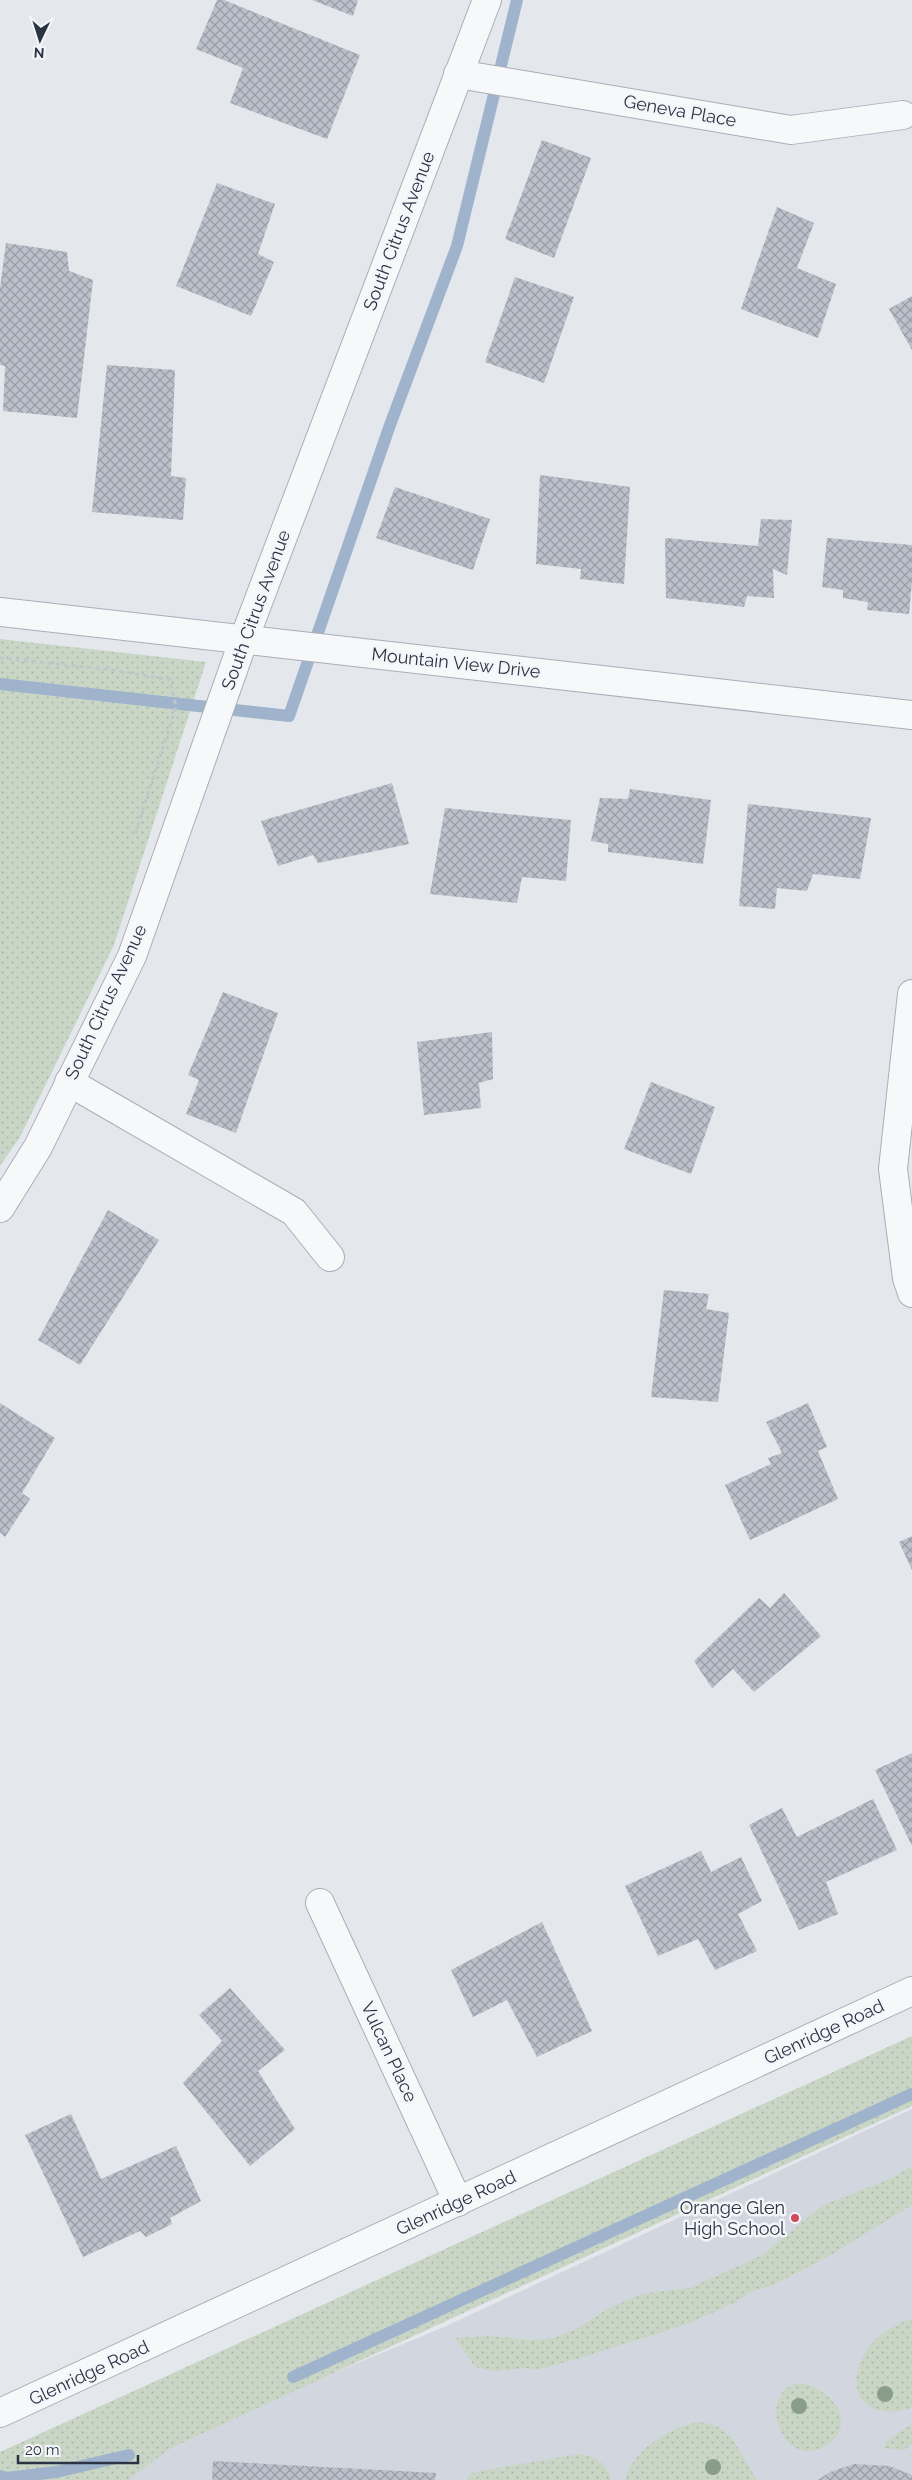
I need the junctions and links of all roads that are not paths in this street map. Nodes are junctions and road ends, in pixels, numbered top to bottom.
1 (487, 0) edge
2 (458, 74) junction
3 (903, 115) dead end
4 (0, 612) edge
5 (244, 639) junction
6 (912, 715) edge
7 (912, 994) edge
8 (69, 1082) junction
9 (0, 1208) edge
10 (330, 1257) dead end
11 (912, 1293) edge
12 (320, 1903) dead end
13 (912, 1991) edge
14 (458, 2202) junction
15 (0, 2413) edge

1 - 2 street, South Citrus Avenue
2 - 3 street, Geneva Place
2 - 5 street, South Citrus Avenue
4 - 5 street, Mountain View Drive
5 - 6 street, Mountain View Drive
5 - 8 street, South Citrus Avenue
7 - 11 street
8 - 9 street, South Citrus Avenue
8 - 10 street
12 - 14 street, Vulcan Place
13 - 14 street, Glenridge Road
14 - 15 street, Glenridge Road

